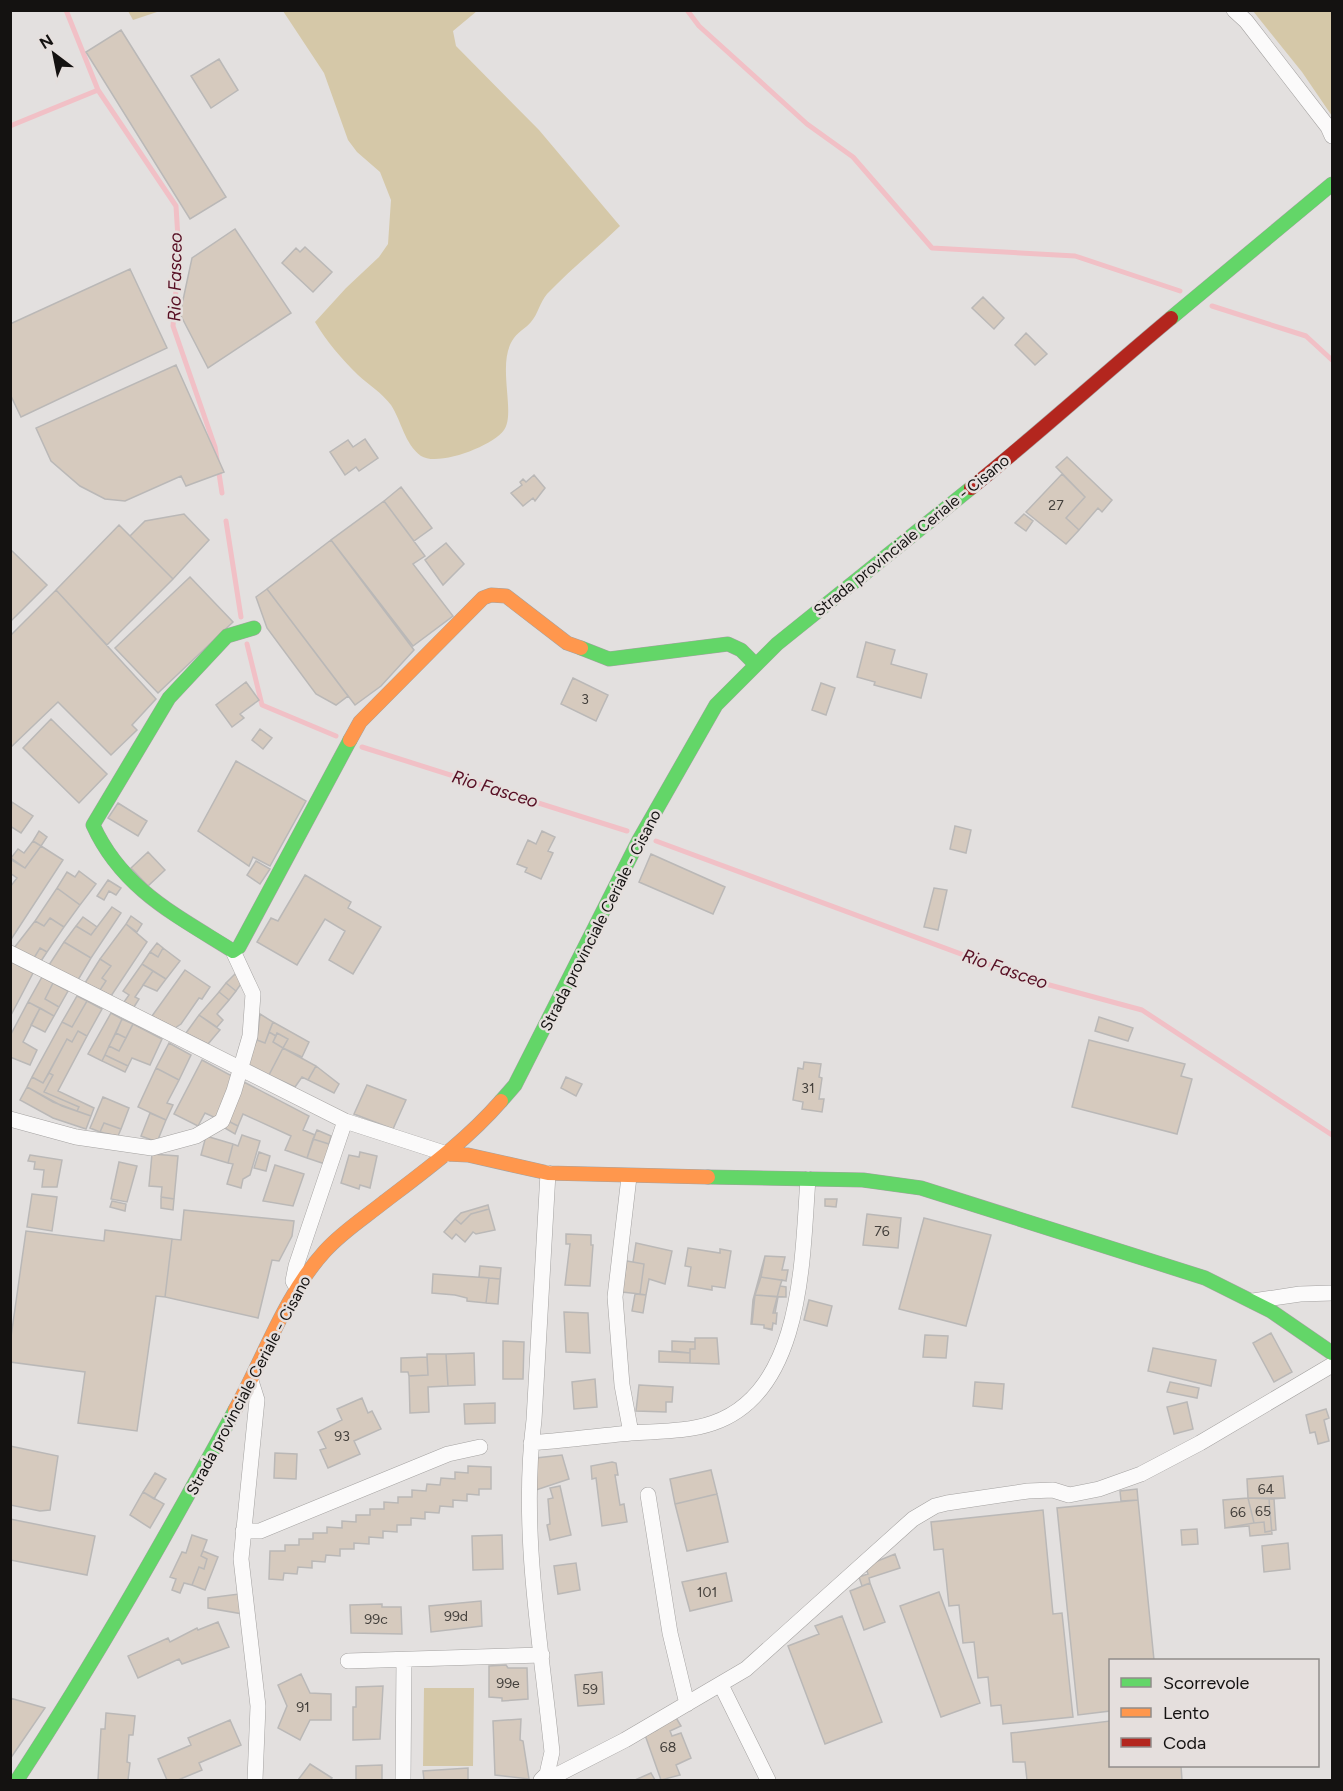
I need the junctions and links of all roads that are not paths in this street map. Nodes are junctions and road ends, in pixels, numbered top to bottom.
1 (1234, 10) edge
2 (1332, 136) edge
3 (1332, 184) edge
4 (254, 628) dead end
5 (755, 664) junction
6 (233, 951) junction
7 (10, 953) edge
8 (240, 1070) junction
9 (10, 1119) edge
10 (345, 1121) junction
11 (447, 1154) junction
12 (548, 1173) junction
13 (629, 1177) junction
14 (808, 1179) junction
15 (297, 1288) junction
16 (1332, 1293) edge
17 (1253, 1301) junction
18 (1332, 1353) edge
19 (1332, 1365) edge
20 (251, 1381) junction
21 (631, 1433) junction
22 (531, 1443) junction
23 (480, 1447) dead end
24 (648, 1495) dead end
25 (243, 1531) junction
26 (542, 1655) junction
27 (404, 1660) junction
28 (348, 1661) dead end
29 (721, 1685) junction
30 (687, 1704) junction
31 (17, 1780) edge
32 (255, 1780) edge
33 (403, 1780) edge
34 (541, 1780) edge
35 (547, 1780) edge
36 (768, 1780) edge

1 - 2 street
3 - 5 street, Strada provinciale Ceriale - Cisano
4 - 6 street
5 - 6 street
5 - 11 street, Strada provinciale Ceriale - Cisano
6 - 8 street
7 - 8 street
8 - 9 street
8 - 10 street
10 - 11 street
10 - 15 street
11 - 12 street
11 - 15 street, Strada provinciale Ceriale - Cisano
12 - 13 street
12 - 22 street
13 - 14 street
13 - 21 street
14 - 17 street
14 - 21 street
15 - 20 street, Strada provinciale Ceriale - Cisano
16 - 17 street
17 - 18 street
19 - 29 street
20 - 25 street
20 - 31 street, Strada provinciale Ceriale - Cisano
21 - 22 street
22 - 26 street
23 - 25 street
24 - 30 street
25 - 32 street
26 - 27 street
26 - 34 street
27 - 28 street
27 - 33 street
29 - 30 street
29 - 36 street
30 - 35 street

